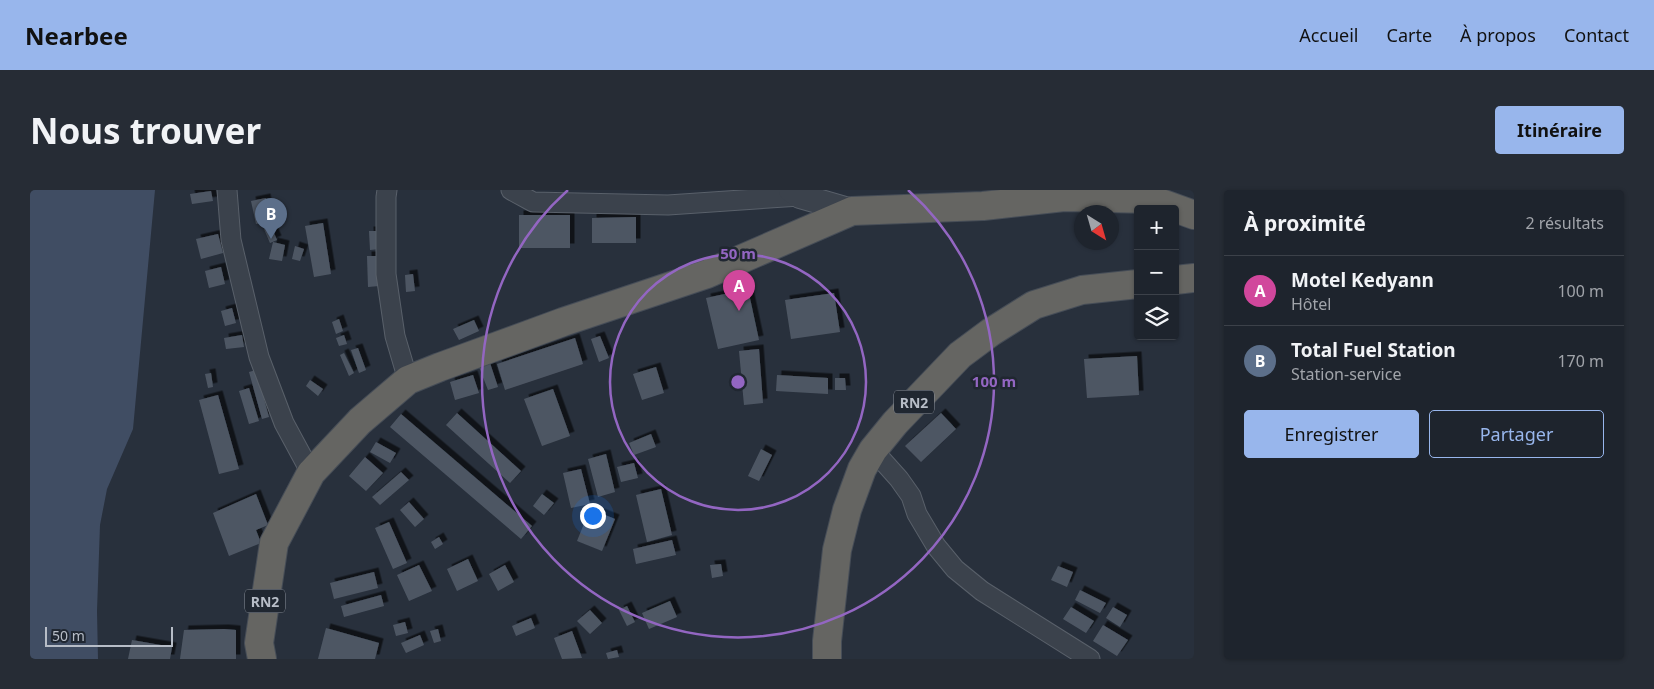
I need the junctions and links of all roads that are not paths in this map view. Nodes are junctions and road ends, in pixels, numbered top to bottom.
1 (227, 190) edge
2 (387, 190) edge
3 (511, 190) edge
4 (796, 193) edge
5 (852, 211) junction
6 (1194, 215) edge
7 (1194, 278) edge
8 (1179, 280) edge
9 (1134, 284) edge
10 (408, 380) junction
11 (873, 450) junction
12 (311, 473) junction
13 (827, 650) edge
14 (262, 659) edge
15 (1090, 659) edge

1 - 12 street
2 - 10 street
3 - 4 street
4 - 5 street
5 - 6 highway, RN2
5 - 10 highway, RN2
7 - 8 highway
9 - 11 highway, RN2
10 - 12 highway, RN2
11 - 13 highway, RN2
11 - 15 street
12 - 14 highway, RN2

